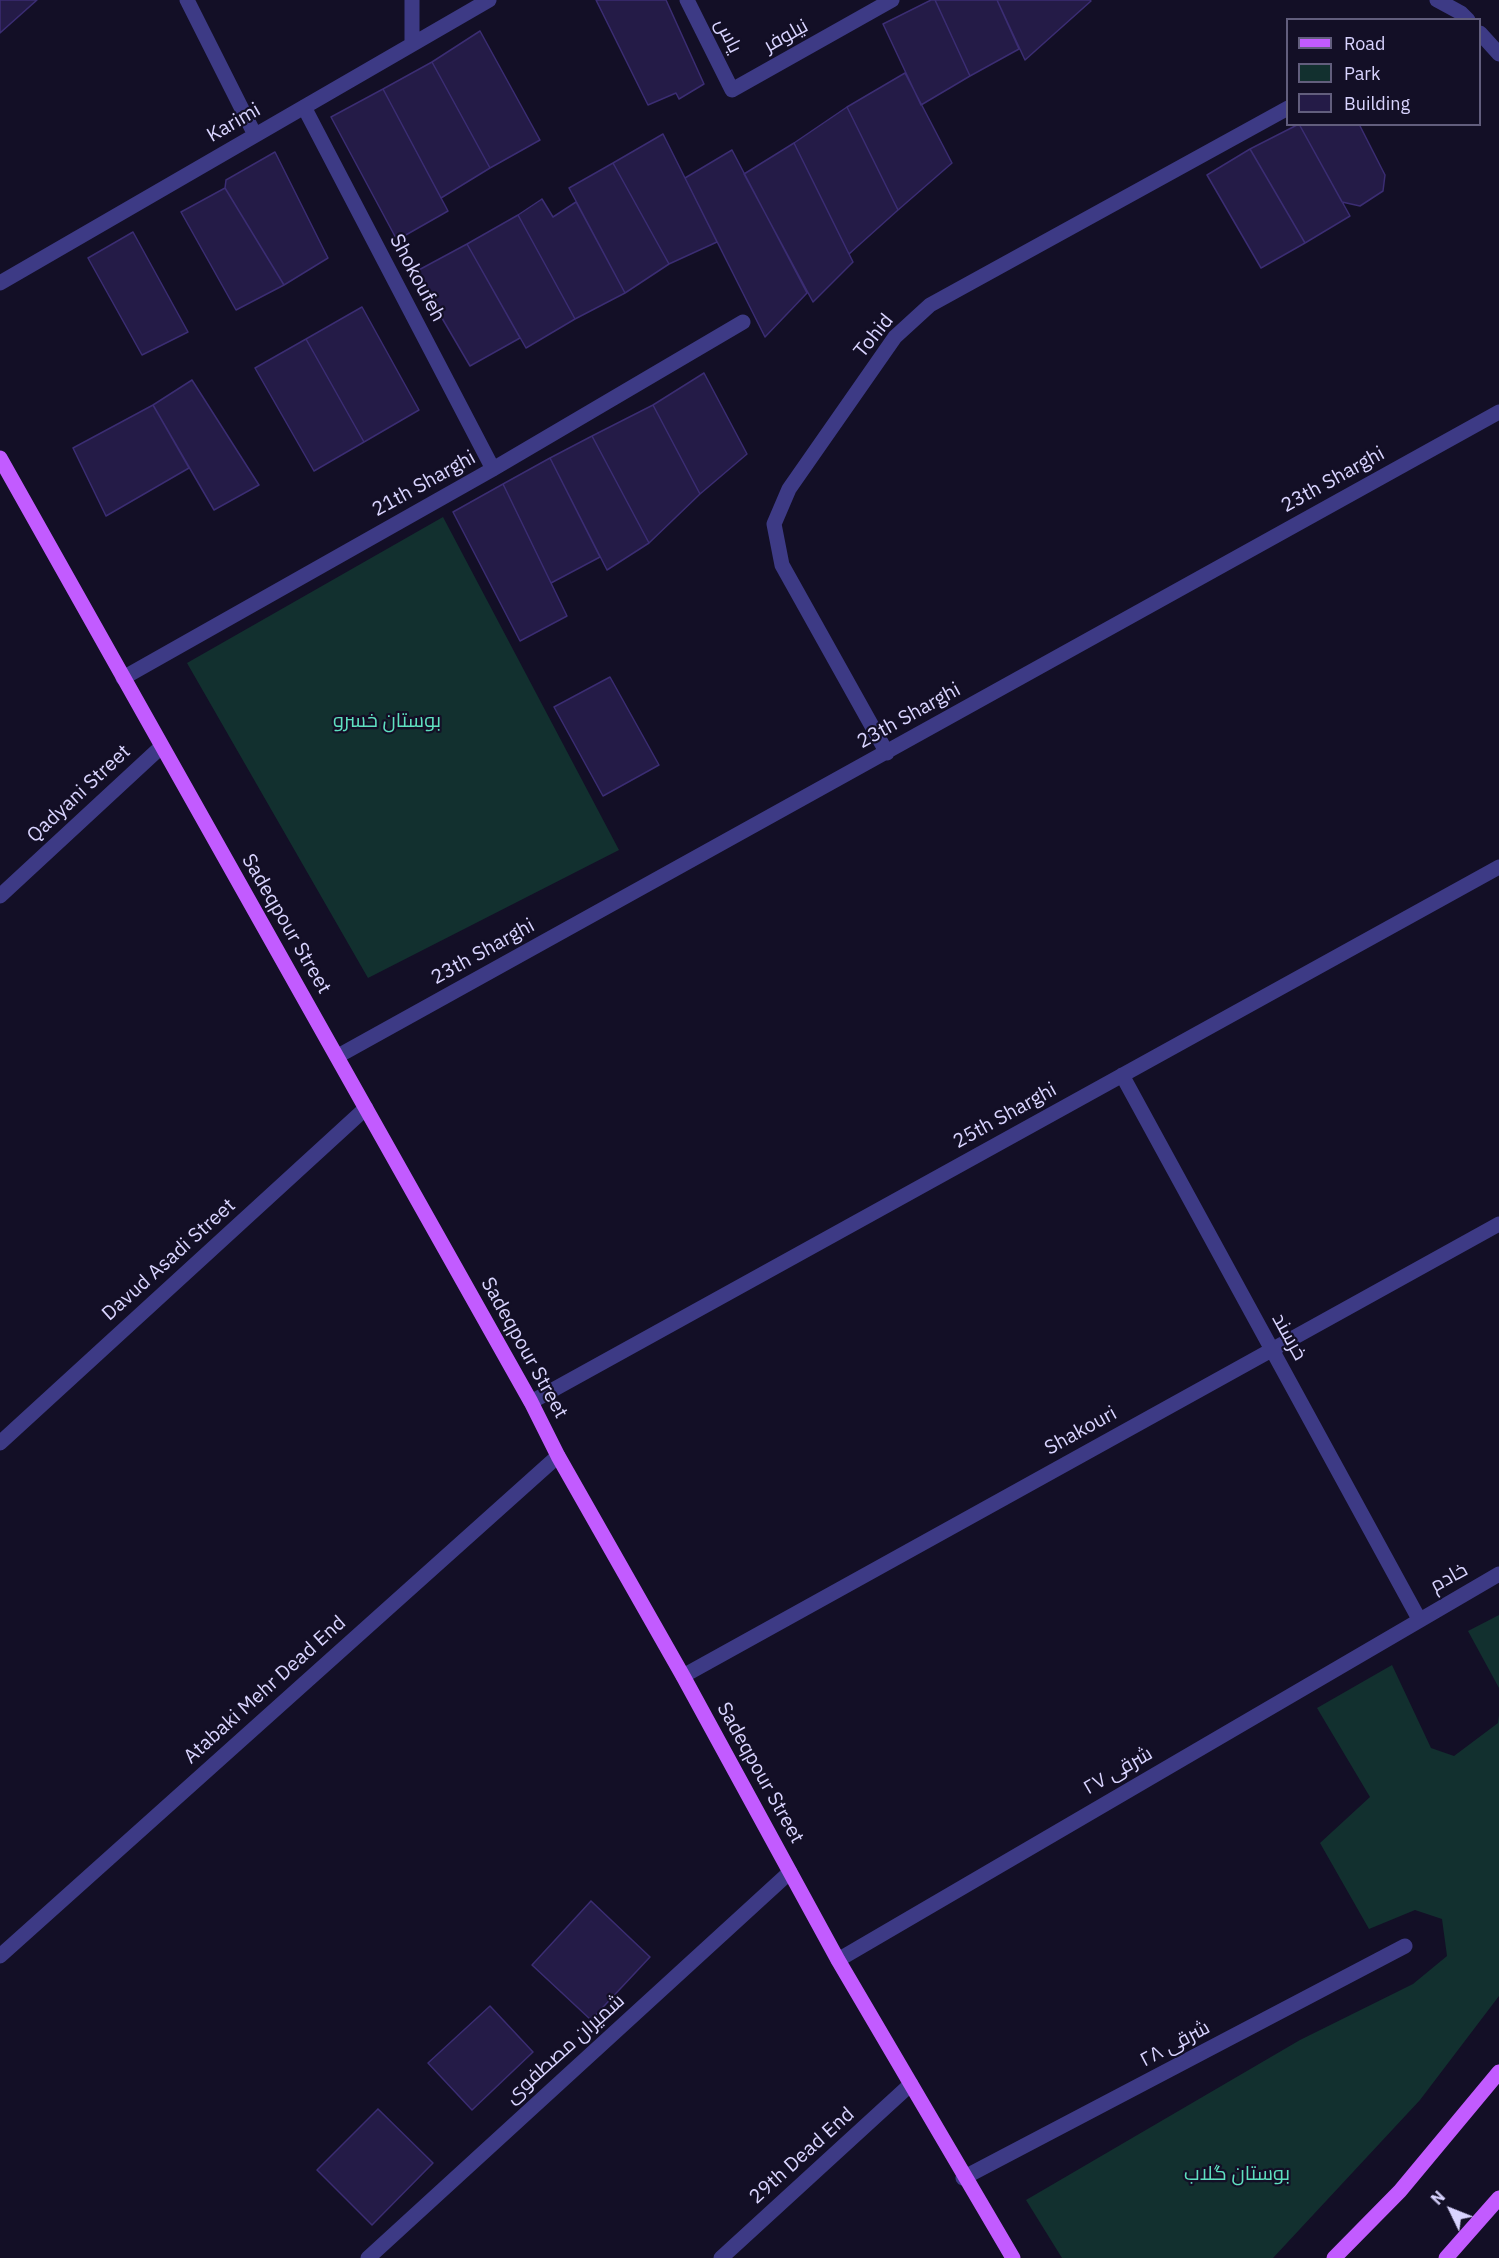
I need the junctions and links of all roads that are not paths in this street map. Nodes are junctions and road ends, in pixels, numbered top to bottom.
1 (187, 0) edge
2 (412, 0) edge
3 (489, 0) edge
4 (687, 0) edge
5 (892, 0) edge
6 (1437, 0) edge
7 (1466, 18) edge
8 (1481, 35) edge
9 (412, 44) junction
10 (1499, 54) edge
11 (732, 90) joint
12 (304, 106) junction
13 (1286, 109) edge
14 (255, 135) junction
15 (0, 283) edge
16 (742, 321) dead end
17 (1499, 412) edge
18 (0, 458) edge
19 (493, 469) junction
20 (123, 678) junction
21 (161, 747) junction
22 (887, 753) junction
23 (1499, 867) edge
24 (0, 896) edge
25 (338, 1056) junction
26 (1122, 1075) junction
27 (366, 1108) junction
28 (1499, 1224) edge
29 (1272, 1349) junction
30 (531, 1401) junction
31 (0, 1443) edge
32 (558, 1456) junction
33 (1499, 1574) edge
34 (1419, 1619) junction
35 (683, 1676) junction
36 (790, 1872) junction
37 (1405, 1946) dead end
38 (0, 1956) edge
39 (838, 1960) junction
40 (1499, 2072) edge
41 (911, 2084) junction
42 (963, 2178) junction
43 (1499, 2198) edge
44 (368, 2258) edge
45 (720, 2258) edge
46 (1012, 2258) edge
47 (1334, 2258) edge
48 (1446, 2258) edge

1 - 14 street
2 - 9 street
3 - 9 street, Karimi
4 - 11 street, یاس
5 - 11 street, نیلوفر
6 - 7 street
8 - 10 street
9 - 12 street, Karimi
12 - 14 street, Karimi
12 - 19 street, Shokoufeh
13 - 22 street, Tohid
14 - 15 street, Karimi
16 - 19 street, 21th Sharghi
17 - 22 street, 23th Sharghi
18 - 20 main road, Sadeqpour Street
19 - 20 street, 21th Sharghi
20 - 21 main road, Sadeqpour Street
21 - 24 street, Qadyani Street
21 - 25 main road, Sadeqpour Street
22 - 25 street, 23th Sharghi
23 - 26 street, 25th Sharghi
25 - 27 main road, Sadeqpour Street
26 - 29 street, خرسند
26 - 30 street, 25th Sharghi
27 - 30 main road, Sadeqpour Street
27 - 31 street, Davud Asadi Street
28 - 29 street, Shakouri
29 - 34 street, خرسند
29 - 35 street, Shakouri
30 - 32 main road, Sadeqpour Street
32 - 35 main road, Sadeqpour Street
32 - 38 street, Atabaki Mehr Dead End
33 - 34 street, خادم
34 - 39 street, ۲۷ شرقی
35 - 36 main road, Sadeqpour Street
36 - 39 main road, Sadeqpour Street
36 - 44 street, شمیران مصطفوی
37 - 42 street, ۲۸ شرقی
39 - 41 main road, Sadeqpour Street
40 - 47 main road
41 - 42 main road, Sadeqpour Street
41 - 45 street, 29th Dead End
42 - 46 main road, Sadeqpour Street
43 - 48 main road

